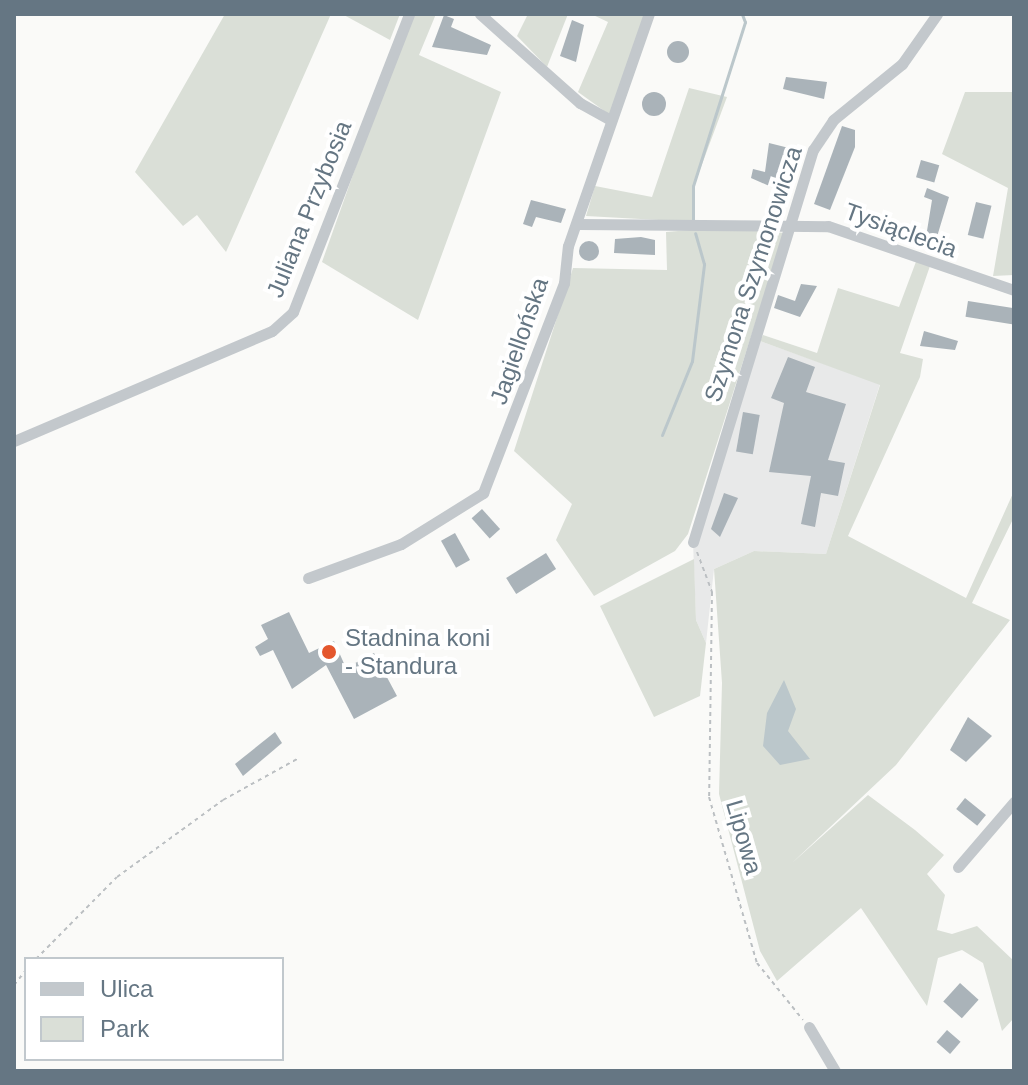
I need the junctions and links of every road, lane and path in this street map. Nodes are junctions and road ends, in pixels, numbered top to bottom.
1 (409, 14) edge
2 (649, 14) edge
3 (937, 14) edge
4 (484, 15) edge
5 (611, 120) junction
6 (791, 222) junction
7 (578, 224) junction
8 (1014, 290) edge
9 (14, 441) edge
10 (693, 542) joint
11 (308, 578) dead end
12 (297, 759) dead end
13 (1014, 802) edge
14 (1010, 816) edge
15 (958, 867) dead end
16 (38, 957) edge
17 (809, 1027) joint
18 (835, 1071) edge

1 - 9 street, Juliana Przybosia
2 - 5 street, Jagiellońska
3 - 6 street, Szymona Szymonowicza
4 - 5 street
5 - 7 street, Jagiellońska
6 - 7 street, Tysiąclecia
6 - 8 street, Tysiąclecia
6 - 10 street, Szymona Szymonowicza
7 - 11 street, Jagiellońska
10 - 17 path, Lipowa
12 - 16 path
13 - 14 street
14 - 15 street
17 - 18 street

